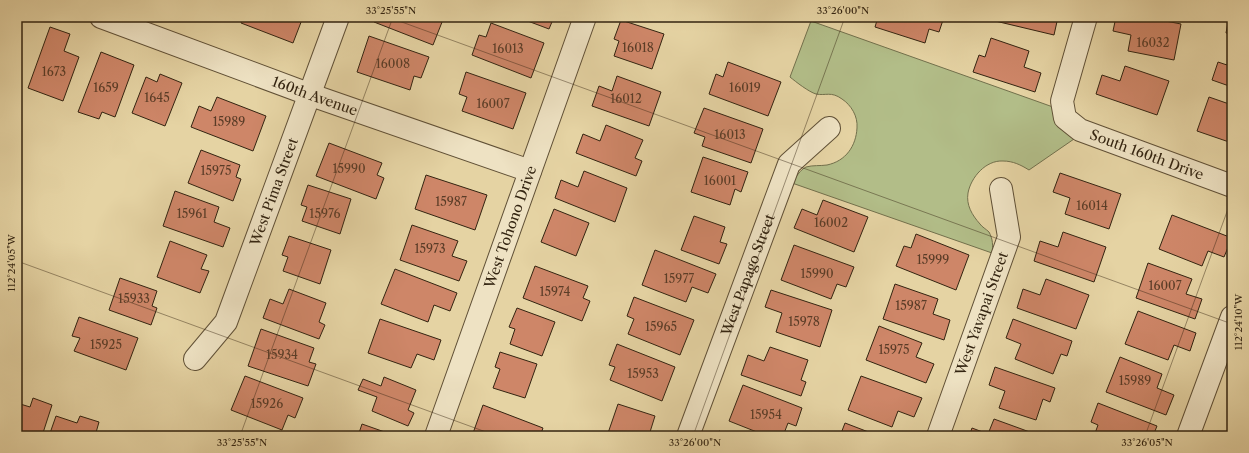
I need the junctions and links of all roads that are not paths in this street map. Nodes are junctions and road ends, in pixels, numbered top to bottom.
1 (101, 17) edge
2 (338, 17) edge
3 (585, 17) edge
4 (1086, 17) edge
5 (311, 95) junction
6 (829, 128) dead end
7 (530, 171) junction
8 (1232, 186) edge
9 (1002, 189) dead end
10 (1232, 317) edge
11 (195, 359) dead end
12 (436, 436) edge
13 (688, 436) edge
14 (938, 436) edge
15 (1188, 436) edge

1 - 5 street, 160th Avenue
2 - 5 street, West Pima Street
3 - 7 street, West Tohono Drive
4 - 8 street, South 160th Drive
5 - 7 street, 160th Avenue
5 - 11 street, West Pima Street
6 - 13 street, West Papago Street
7 - 12 street, West Tohono Drive
9 - 14 street, West Yavapai Street
10 - 15 street

